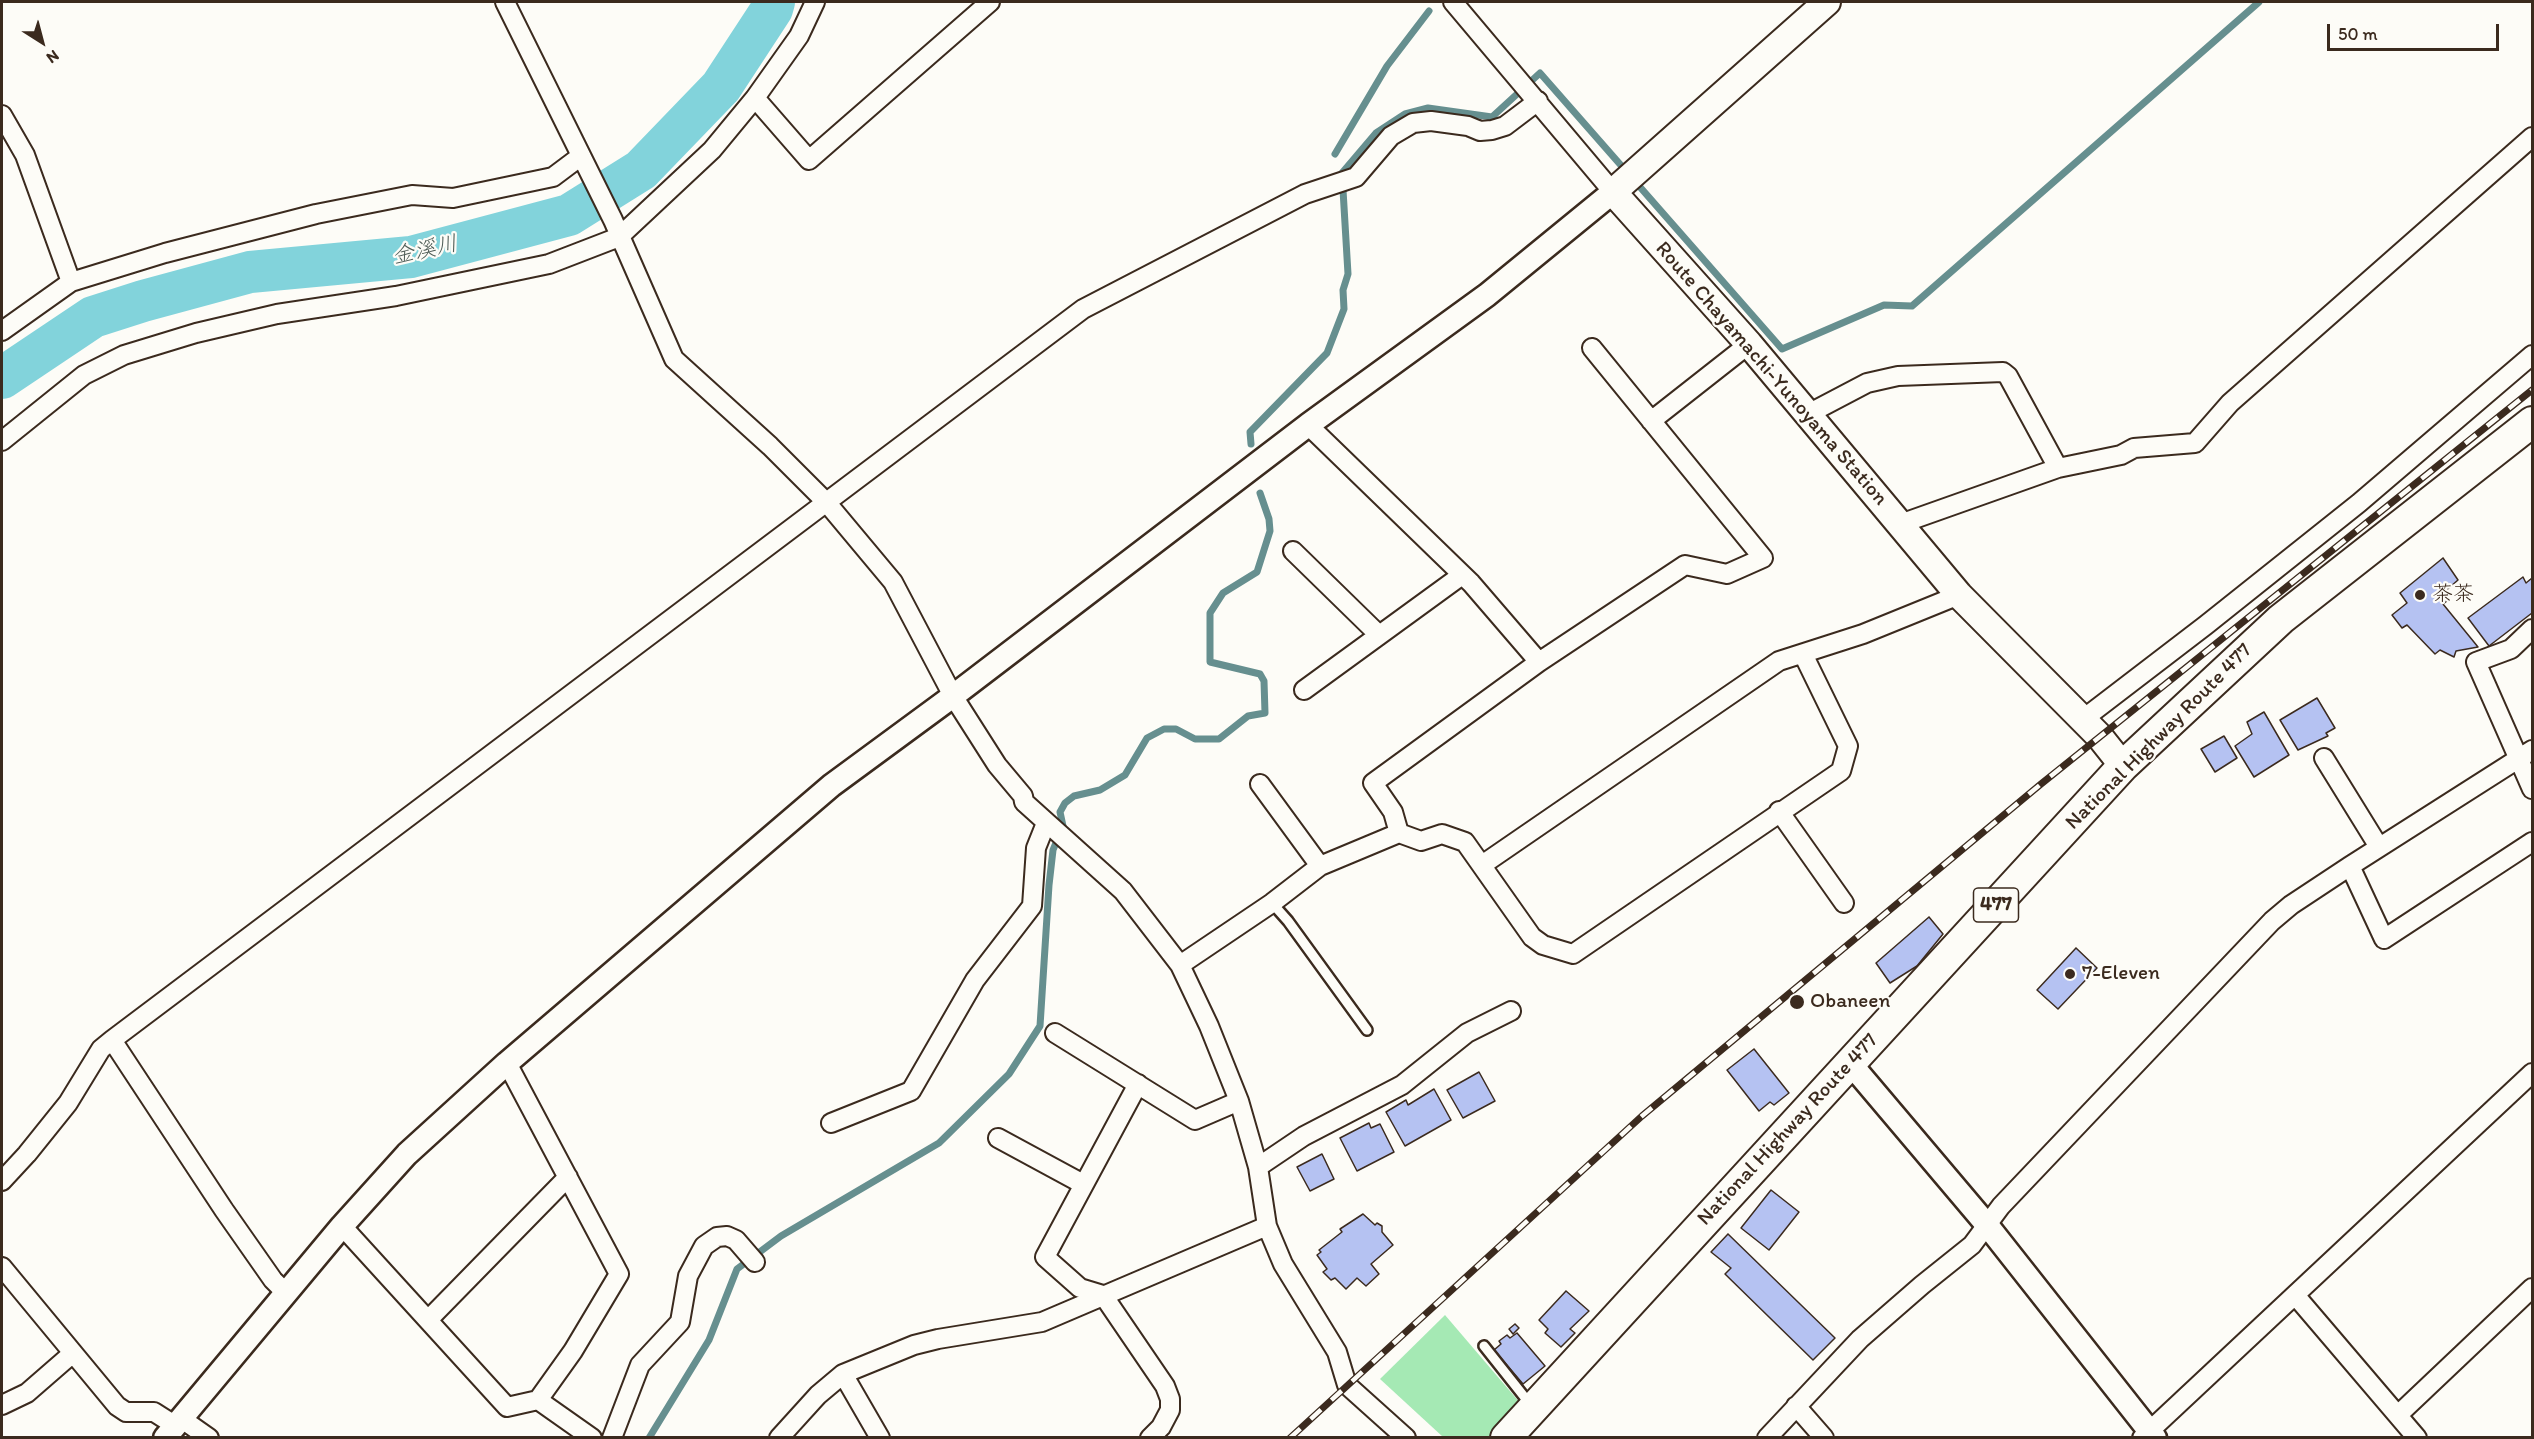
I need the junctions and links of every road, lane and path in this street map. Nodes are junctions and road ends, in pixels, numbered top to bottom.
1 (506, 2) edge
2 (815, 2) edge
3 (990, 2) edge
4 (1453, 2) edge
5 (1827, 2) edge
6 (755, 98) junction
7 (1537, 99) junction
8 (2, 115) edge
9 (2532, 137) edge
10 (583, 160) junction
11 (1616, 190) junction
12 (616, 229) junction
13 (71, 282) junction
14 (2, 331) edge
15 (1749, 344) junction
16 (1592, 348) dead end
17 (2532, 355) edge
18 (1808, 414) junction
19 (1651, 421) junction
20 (2532, 422) edge
21 (1308, 425) junction
22 (2, 441) edge
23 (2058, 468) junction
24 (827, 503) junction
25 (1900, 524) junction
26 (1293, 551) dead end
27 (1462, 575) junction
28 (1959, 595) junction
29 (2532, 629) edge
30 (1379, 635) junction
31 (1803, 654) junction
32 (1539, 662) junction
33 (1304, 690) dead end
34 (953, 696) junction
35 (2082, 720) junction
36 (2525, 754) edge
37 (2324, 758) dead end
38 (2124, 766) junction
39 (1260, 784) dead end
40 (2532, 789) edge
41 (1779, 811) junction
42 (1049, 825) junction
43 (1399, 834) junction
44 (2532, 842) edge
45 (2379, 847) junction
46 (1482, 865) junction
47 (1320, 866) junction
48 (2350, 866) junction
49 (1272, 903) junction
50 (1844, 903) dead end
51 (1180, 965) junction
52 (1512, 1011) dead end
53 (1367, 1030) dead end
54 (1055, 1033) dead end
55 (112, 1040) junction
56 (507, 1063) junction
57 (1850, 1063) junction
58 (2532, 1073) edge
59 (1138, 1084) junction
60 (1239, 1101) junction
61 (831, 1123) dead end
62 (998, 1138) dead end
63 (1258, 1167) junction
64 (5, 1171) edge
65 (567, 1177) junction
66 (1083, 1184) junction
67 (1987, 1225) junction
68 (342, 1226) junction
69 (1268, 1226) junction
70 (755, 1262) dead end
71 (2, 1268) edge
72 (287, 1293) junction
73 (1103, 1295) junction
74 (2295, 1295) junction
75 (2529, 1299) edge
76 (428, 1320) junction
77 (1484, 1346) dead end
78 (73, 1353) junction
79 (843, 1374) junction
80 (538, 1400) junction
81 (2, 1405) edge
82 (1796, 1406) junction
83 (1533, 1408) junction
84 (2397, 1415) junction
85 (175, 1428) edge
86 (2149, 1435) edge
87 (209, 1437) edge
88 (592, 1437) edge
89 (612, 1437) edge
90 (779, 1437) edge
91 (880, 1437) edge
92 (1150, 1437) edge
93 (1406, 1437) edge
94 (1506, 1437) edge
95 (1767, 1437) edge
96 (1824, 1437) edge
97 (2417, 1437) edge

1 - 10 street
2 - 6 street
3 - 6 street
4 - 7 street
5 - 11 main road
6 - 12 street
7 - 11 street
7 - 24 street
8 - 13 street
9 - 23 street
10 - 12 street
10 - 13 street
11 - 15 main road, Route Chayamachi-Yunoyama Station
11 - 21 street
12 - 22 street
12 - 24 street
13 - 14 street
15 - 18 main road, Route Chayamachi-Yunoyama Station
15 - 19 street
16 - 19 street
17 - 35 street
18 - 23 street
18 - 25 main road, Route Chayamachi-Yunoyama Station
19 - 32 street
20 - 38 highway, National Highway Route 477 / 477
21 - 27 street
21 - 34 street
23 - 25 street
24 - 34 street
24 - 55 street
25 - 28 main road, Route Chayamachi-Yunoyama Station
26 - 30 street
27 - 30 street
27 - 32 street
28 - 31 street
28 - 35 main road, Route Chayamachi-Yunoyama Station
29 - 36 street
30 - 33 street
31 - 41 street
31 - 46 street
32 - 43 street
34 - 42 street
34 - 56 street
35 - 38 main road, Route Chayamachi-Yunoyama Station
36 - 40 street
36 - 45 street
37 - 45 street
38 - 57 highway, National Highway Route 477 / 477
39 - 47 street
41 - 46 street
41 - 50 street
42 - 51 street
42 - 61 street
43 - 46 street
43 - 47 street
44 - 48 street
45 - 48 street
47 - 49 street
48 - 67 street
49 - 51 street
49 - 53 lane
51 - 60 street
52 - 63 street
54 - 59 street
55 - 64 street
55 - 72 street
56 - 65 street
56 - 68 street
57 - 67 street
57 - 83 highway, National Highway Route 477 / 477
58 - 74 street
59 - 60 street
59 - 66 street
60 - 63 street
62 - 66 street
63 - 69 street
65 - 76 street
65 - 80 street
66 - 73 street
67 - 82 street
67 - 86 street
68 - 72 street
68 - 76 street
69 - 73 street
69 - 93 street
70 - 89 street
71 - 78 street
72 - 85 street
73 - 79 street
73 - 92 street
74 - 84 street
74 - 86 street
75 - 84 street
76 - 80 street
77 - 83 lane
78 - 81 street
78 - 85 street
79 - 90 street
79 - 91 street
80 - 88 street
82 - 95 street
82 - 96 street
83 - 94 highway, National Highway Route 477 / 477
84 - 97 street
85 - 87 street

